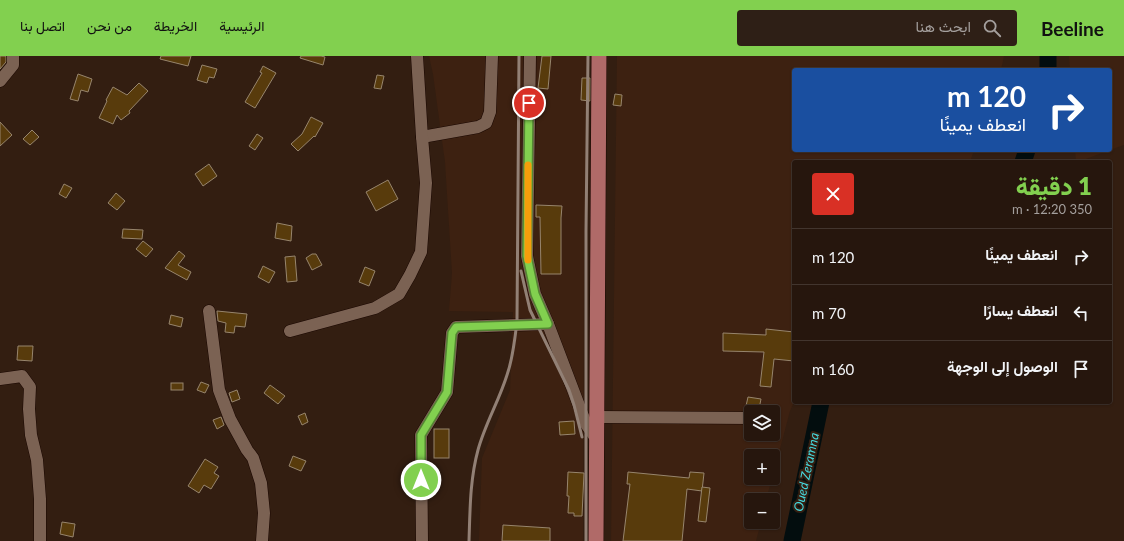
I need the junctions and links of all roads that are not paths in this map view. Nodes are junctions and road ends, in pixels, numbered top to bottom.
1 (13, 56) edge
2 (417, 56) edge
3 (492, 56) edge
4 (530, 56) edge
5 (599, 56) edge
6 (0, 81) edge
7 (422, 137) junction
8 (209, 311) dead end
9 (548, 324) junction
10 (290, 331) dead end
11 (0, 379) edge
12 (598, 417) junction
13 (744, 418) edge
14 (597, 440) junction
15 (40, 541) edge
16 (262, 541) edge
17 (422, 541) edge
18 (596, 541) edge

1 - 6 street
2 - 7 street
3 - 7 street
4 - 9 street
5 - 12 main road
7 - 10 street
8 - 16 street
9 - 14 street
9 - 17 street
11 - 15 street
12 - 13 street
12 - 14 main road
14 - 18 main road

